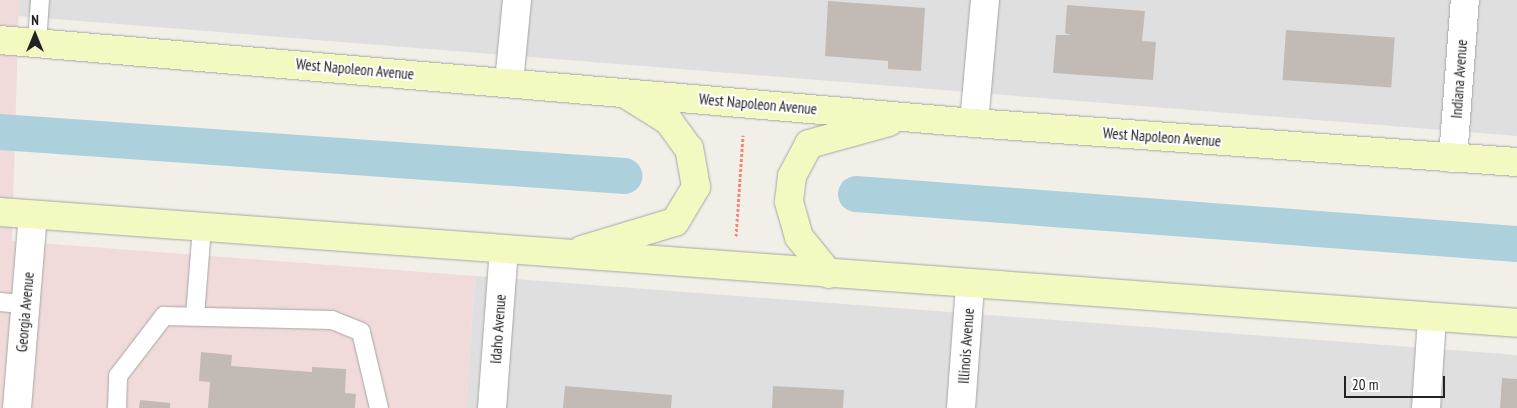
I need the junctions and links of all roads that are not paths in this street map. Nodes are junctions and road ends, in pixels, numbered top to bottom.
1 (40, 0) edge
2 (516, 0) edge
3 (984, 0) edge
4 (1464, 0) edge
5 (0, 40) edge
6 (37, 43) junction
7 (509, 82) junction
8 (622, 92) junction
9 (907, 117) junction
10 (974, 123) junction
11 (1453, 158) junction
12 (1517, 162) edge
13 (0, 212) edge
14 (33, 215) junction
15 (202, 228) junction
16 (504, 250) junction
17 (566, 255) junction
18 (830, 274) junction
19 (970, 284) junction
20 (13, 303) edge
21 (195, 316) junction
22 (1432, 317) junction
23 (1517, 323) edge
24 (17, 408) edge
25 (117, 408) edge
26 (380, 408) edge
27 (492, 408) edge
28 (961, 408) edge
29 (1426, 408) edge

1 - 6 lane
2 - 7 street
3 - 10 street
4 - 11 street, Indiana Avenue
5 - 6 main road, West Napoleon Avenue
6 - 7 main road, West Napoleon Avenue
7 - 8 main road, West Napoleon Avenue
8 - 9 main road, West Napoleon Avenue
8 - 17 main road
9 - 10 main road, West Napoleon Avenue
9 - 18 main road
10 - 11 main road, West Napoleon Avenue
11 - 12 main road, West Napoleon Avenue
13 - 14 main road
14 - 15 main road
14 - 20 street, Georgia Avenue
15 - 16 main road
15 - 21 lane
16 - 17 main road
16 - 27 street, Idaho Avenue
17 - 18 main road
18 - 19 main road
19 - 22 main road
19 - 28 street, Illinois Avenue
20 - 24 street, Georgia Avenue
21 - 25 lane
21 - 26 lane
22 - 23 main road
22 - 29 street

